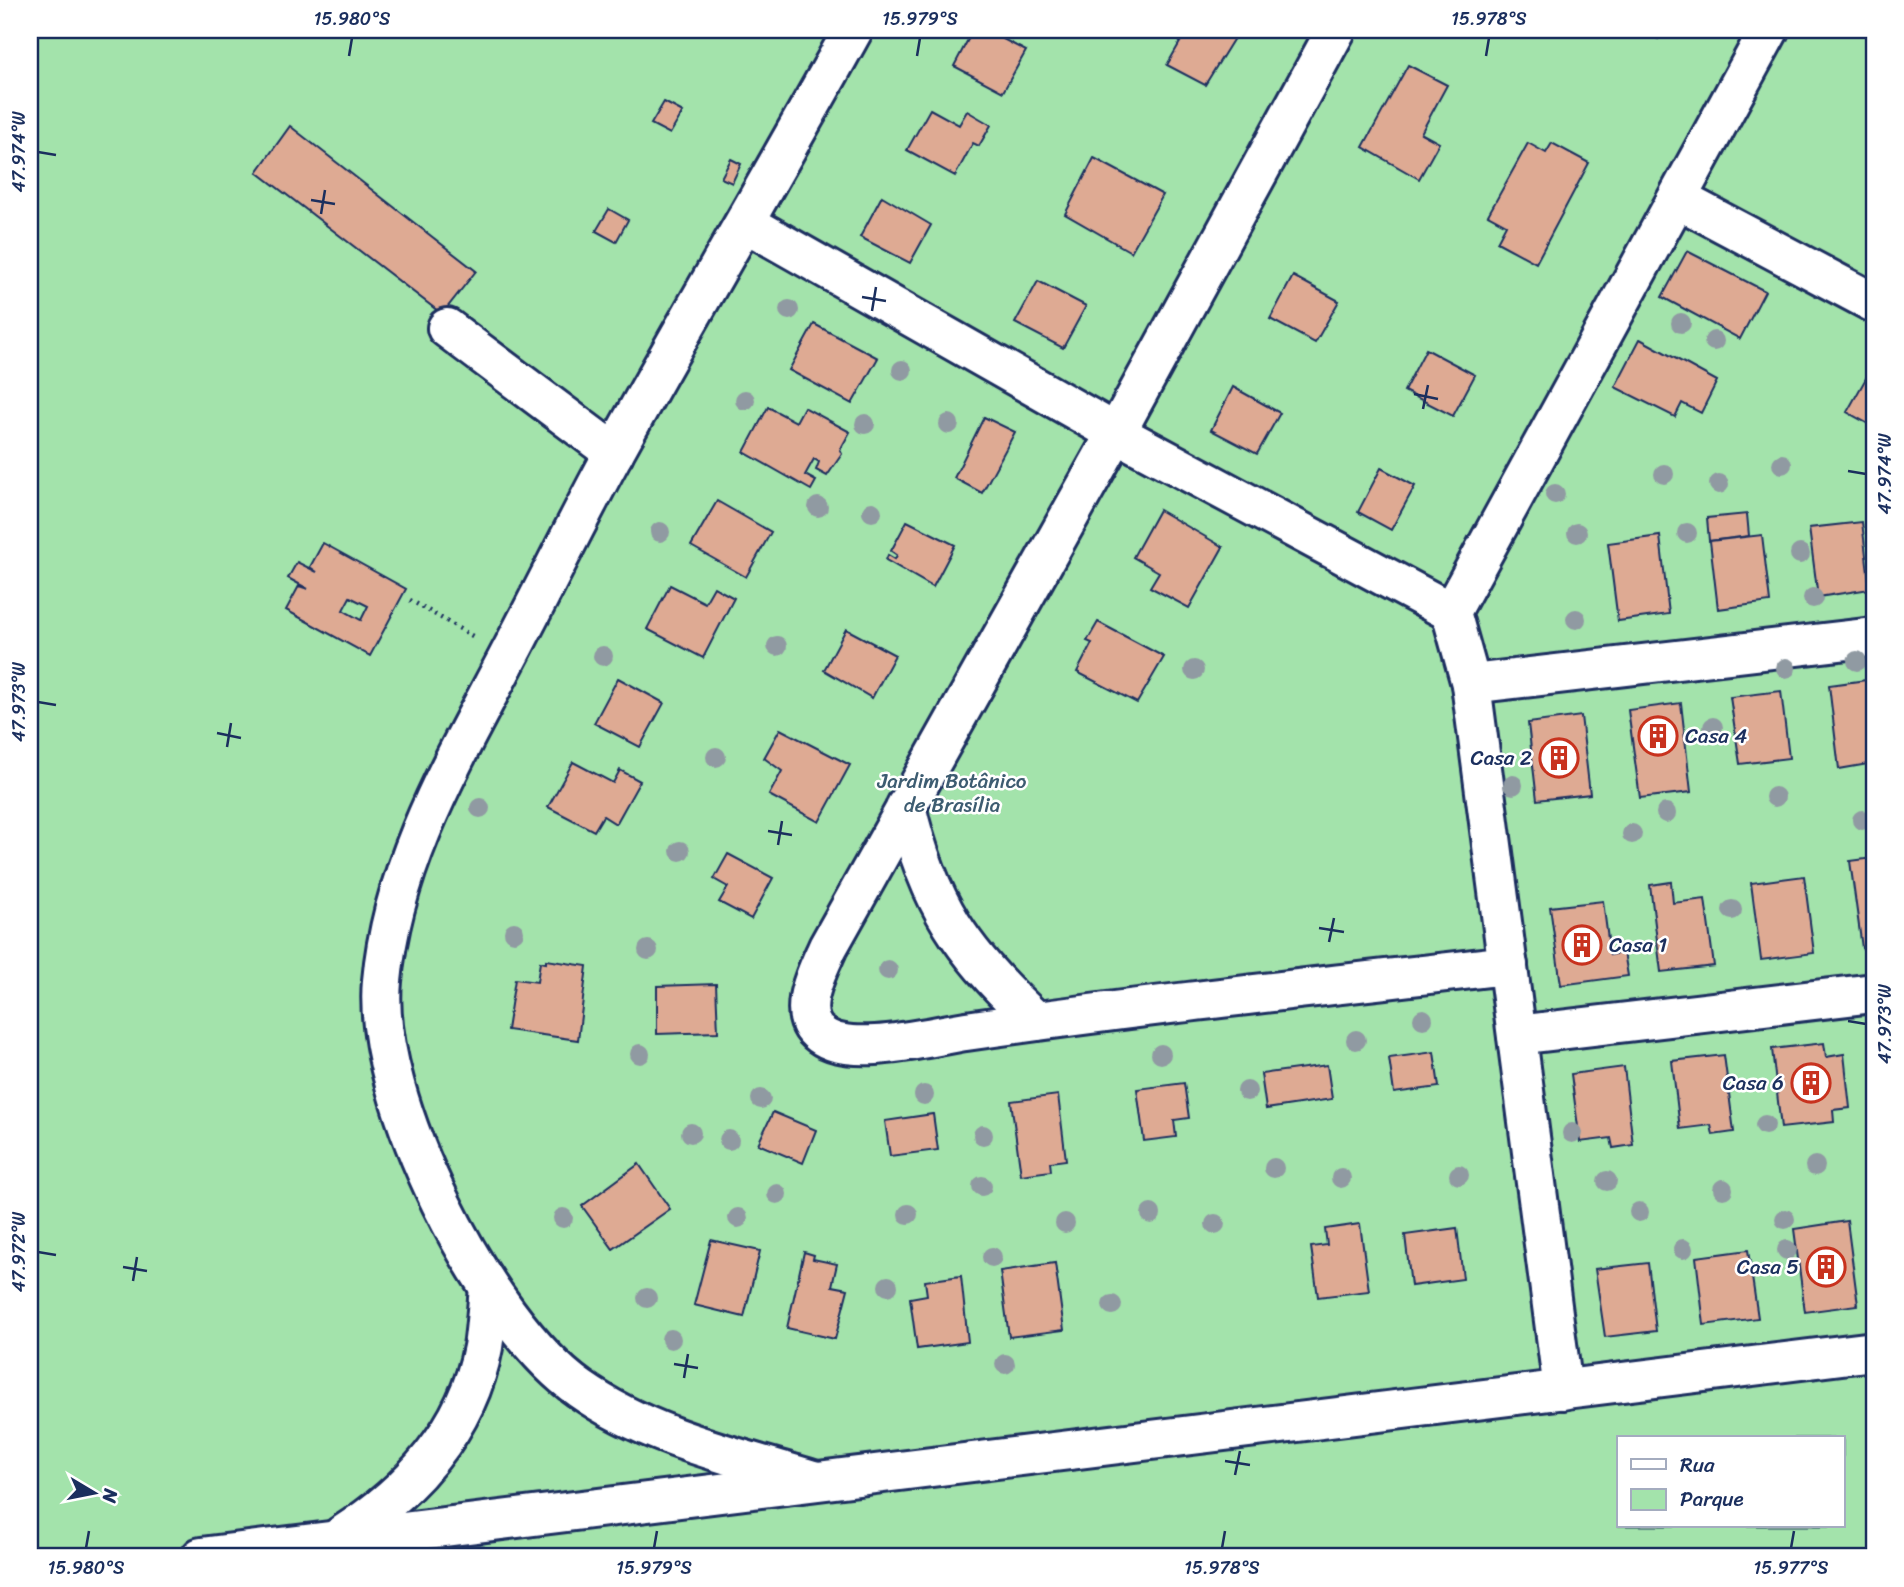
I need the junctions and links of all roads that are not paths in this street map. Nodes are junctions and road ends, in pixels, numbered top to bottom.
1 (853, 30) edge
2 (1336, 30) edge
3 (1769, 30) edge
4 (1678, 199) junction
5 (746, 223) junction
6 (1874, 303) edge
7 (447, 328) dead end
8 (1116, 433) junction
9 (614, 453) junction
10 (1451, 612) junction
11 (1874, 637) edge
12 (1471, 684) junction
13 (906, 806) junction
14 (1508, 965) junction
15 (1874, 993) edge
16 (1036, 1021) junction
17 (1517, 1035) junction
18 (489, 1288) junction
19 (1874, 1351) edge
20 (1563, 1390) junction
21 (813, 1480) junction
22 (333, 1541) junction
23 (201, 1557) edge

1 - 5 street
2 - 8 street
3 - 4 street
4 - 6 street
4 - 10 street
5 - 8 street
5 - 9 street
7 - 9 street
8 - 10 street
8 - 13 street
9 - 18 street
10 - 12 street
11 - 12 street
12 - 14 street
13 - 16 street
13 - 16 street
14 - 16 street
14 - 17 street
15 - 17 street
17 - 20 street
18 - 21 street
18 - 22 street
19 - 20 street
20 - 21 street
21 - 22 street
22 - 23 street

